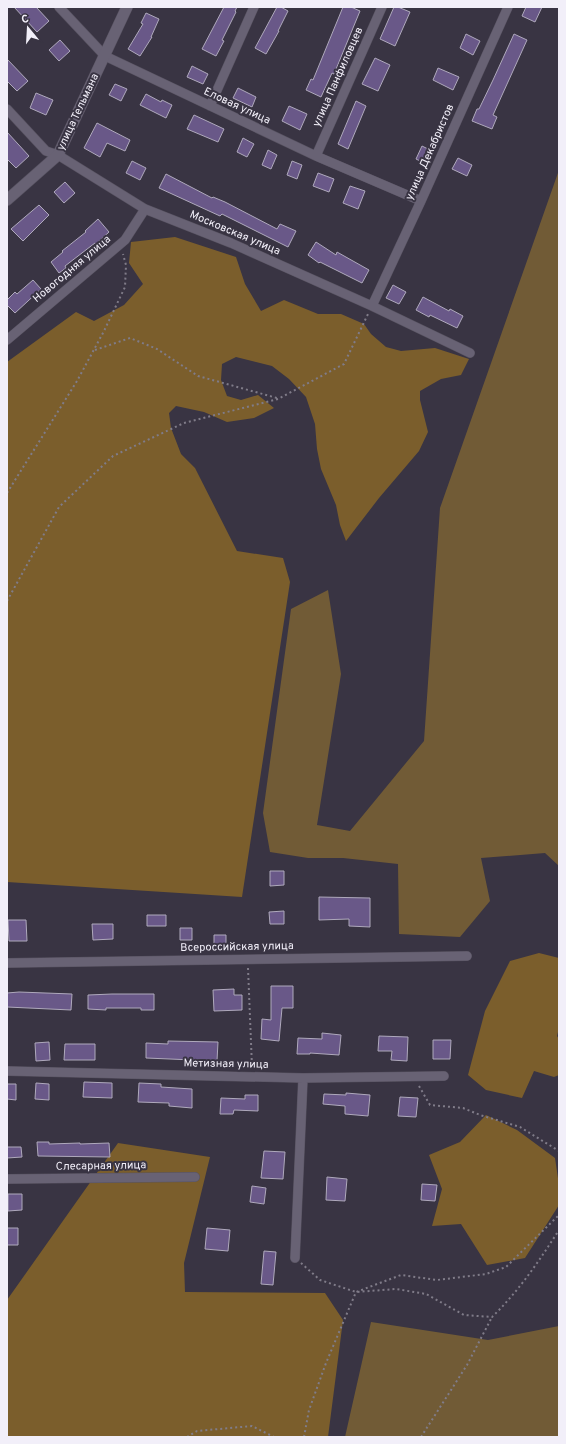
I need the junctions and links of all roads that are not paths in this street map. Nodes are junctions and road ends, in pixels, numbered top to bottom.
1 (59, 7) edge
2 (127, 7) edge
3 (254, 7) edge
4 (382, 7) edge
5 (508, 7) edge
6 (105, 56) junction
7 (210, 106) junction
8 (7, 109) edge
9 (58, 155) junction
10 (316, 156) junction
11 (7, 200) edge
12 (421, 201) junction
13 (145, 208) junction
14 (372, 306) junction
15 (7, 340) edge
16 (470, 354) dead end
17 (467, 956) dead end
18 (7, 963) edge
19 (7, 1071) edge
20 (444, 1076) dead end
21 (303, 1078) junction
22 (195, 1178) dead end
23 (7, 1179) edge
24 (295, 1258) road end

1 - 6 street, Еловая улица
2 - 6 street, улица Тельмана
3 - 7 street
4 - 10 street, улица Панфиловцев
5 - 12 street, улица Декабристов
6 - 7 street, Еловая улица
6 - 9 street, улица Тельмана
7 - 10 street, Еловая улица
8 - 9 street, Московская улица
9 - 11 street, улица Тельмана
9 - 13 street, Московская улица
10 - 12 street, Еловая улица
12 - 14 street, улица Декабристов
13 - 14 street, Московская улица
13 - 15 street, Новогодняя улица
14 - 16 street, Московская улица
17 - 18 street, Всероссийская улица
19 - 21 street, Метизная улица
20 - 21 street, Метизная улица
21 - 24 street
22 - 23 street, Слесарная улица

